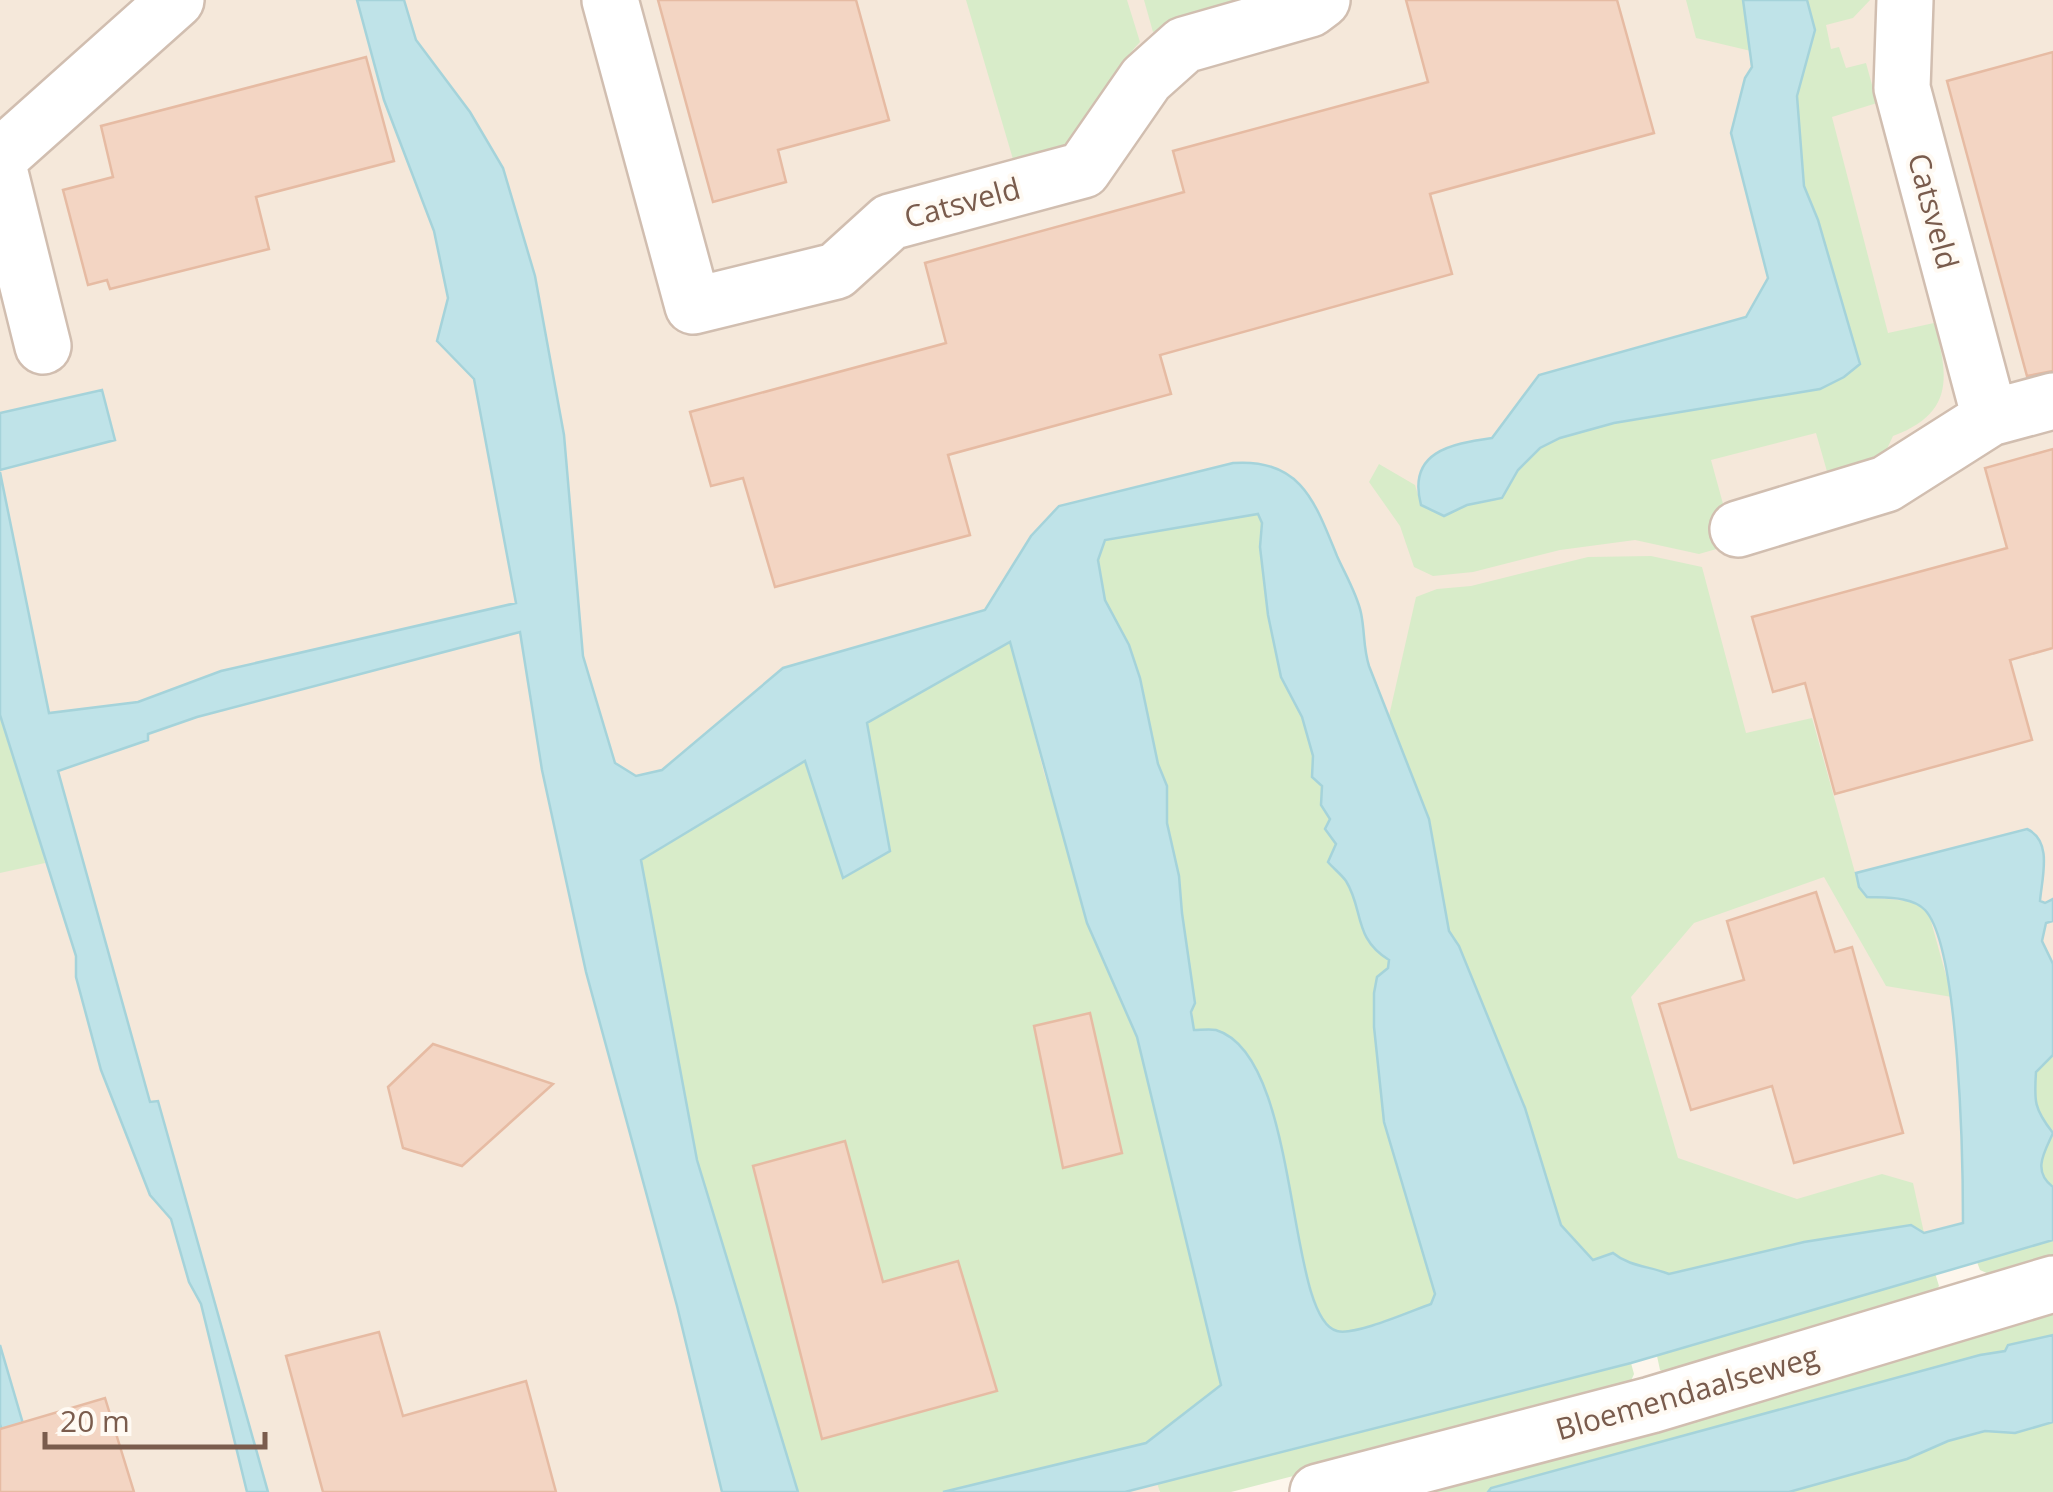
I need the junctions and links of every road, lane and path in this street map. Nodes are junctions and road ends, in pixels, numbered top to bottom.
1 (176, 0) edge
2 (610, 0) edge
3 (1322, 0) edge
4 (1905, 0) edge
5 (0, 157) edge
6 (0, 174) edge
7 (43, 346) dead end
8 (2053, 401) edge
9 (1990, 418) junction
10 (1738, 529) dead end
11 (2053, 1284) edge
12 (1318, 1492) edge

1 - 5 street
2 - 3 street, Catsveld
4 - 9 street, Catsveld
6 - 7 street
8 - 9 street
9 - 10 street
11 - 12 street, Bloemendaalseweg

